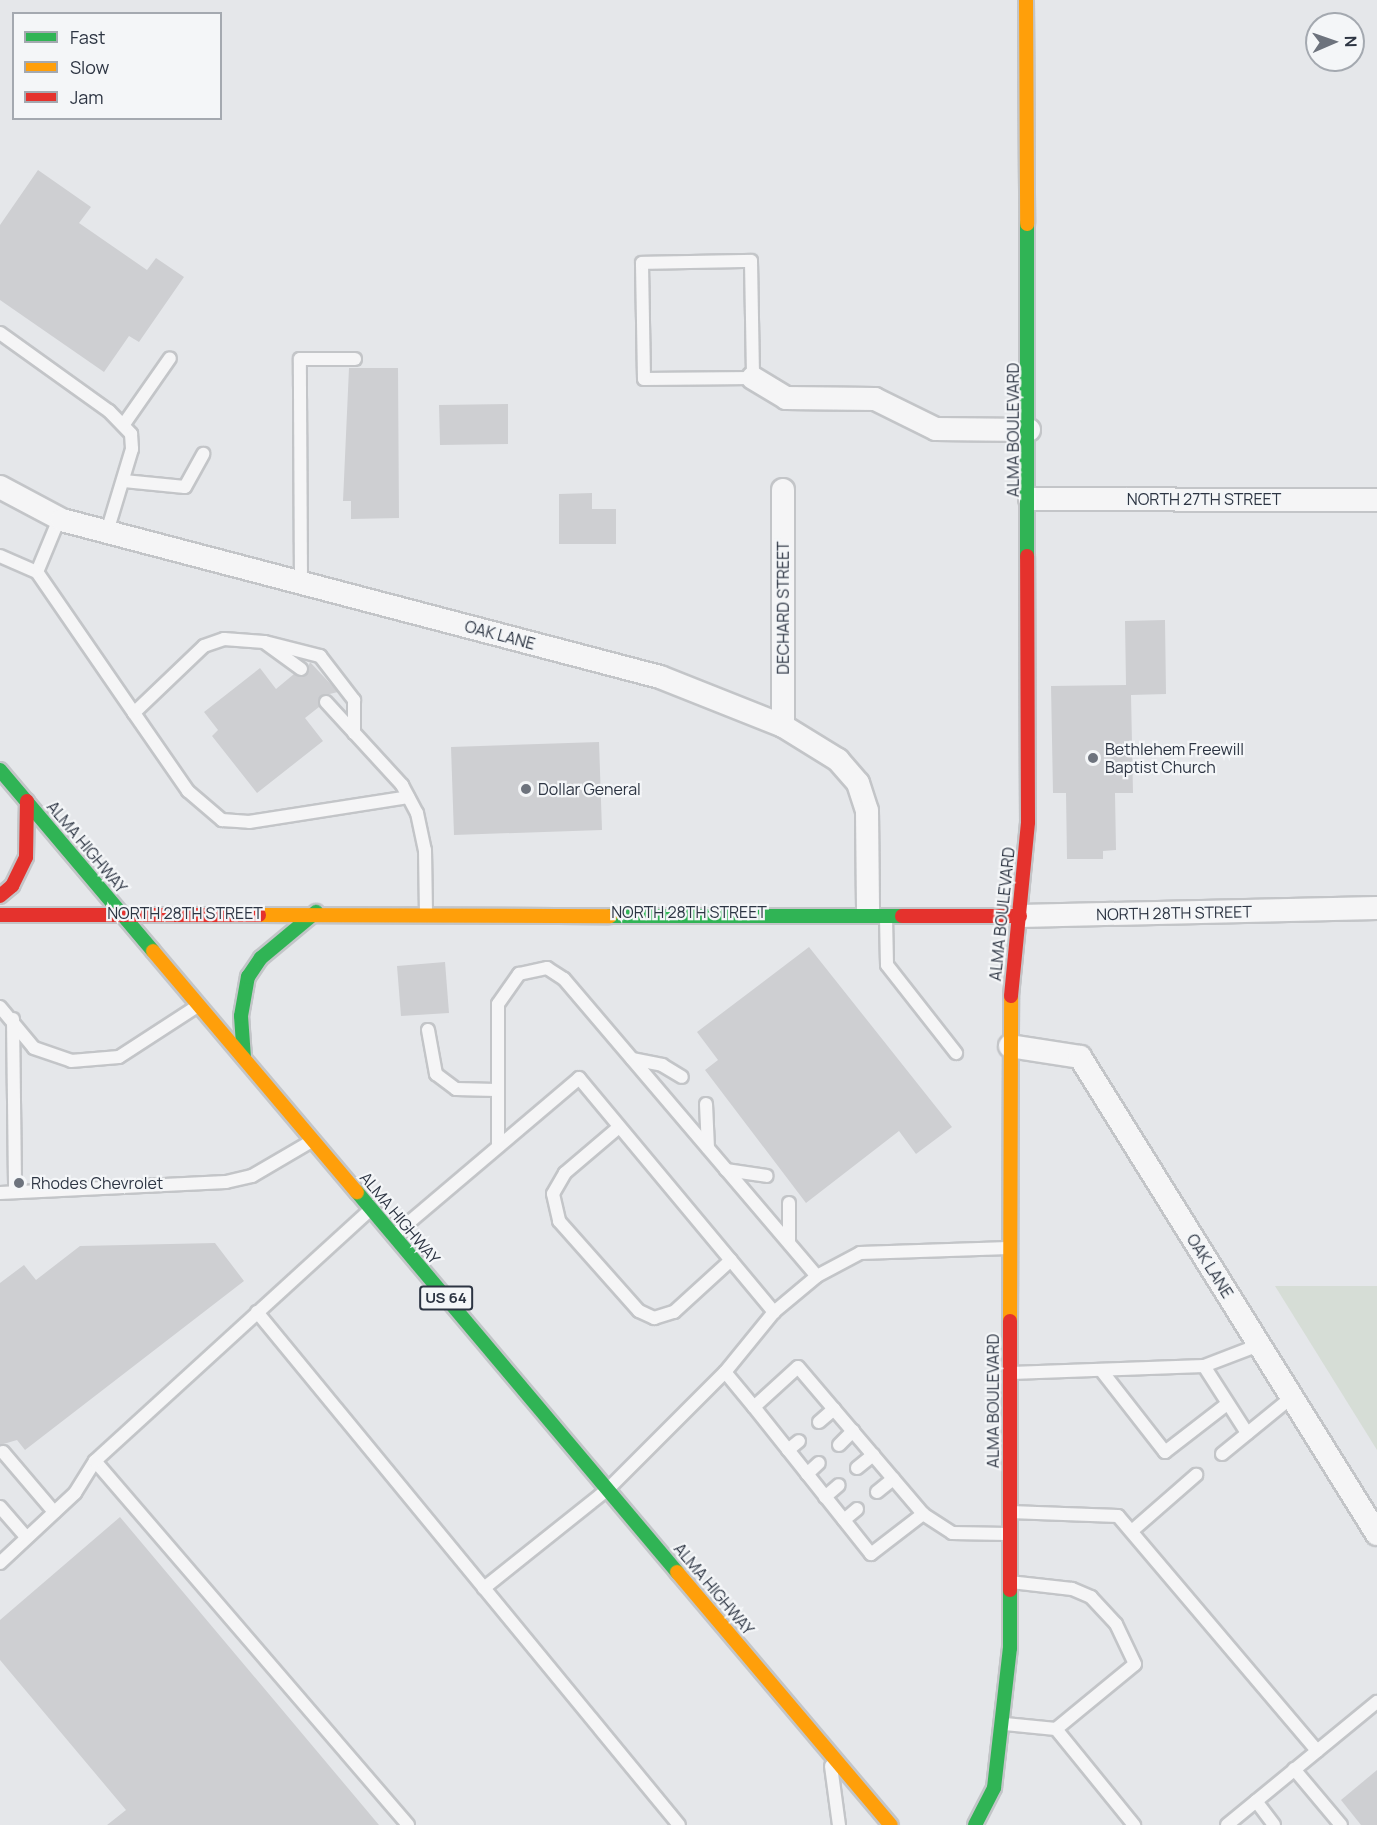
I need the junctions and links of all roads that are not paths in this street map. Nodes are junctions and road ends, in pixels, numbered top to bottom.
1 (1026, 0) edge
2 (0, 333) edge
3 (170, 358) dead end
4 (355, 359) dead end
5 (753, 378) junction
6 (124, 424) junction
7 (1029, 430) junction
8 (203, 454) dead end
9 (124, 481) junction
10 (0, 487) edge
11 (783, 490) dead end
12 (1030, 499) junction
13 (1377, 500) edge
14 (59, 519) junction
15 (107, 532) junction
16 (0, 556) edge
17 (37, 572) junction
18 (301, 583) junction
19 (264, 642) junction
20 (301, 669) dead end
21 (326, 702) dead end
22 (134, 713) junction
23 (783, 726) junction
24 (354, 733) junction
25 (0, 770) edge
26 (408, 797) junction
27 (27, 801) junction
28 (0, 896) edge
29 (1377, 908) edge
30 (121, 912) junction
31 (316, 912) junction
32 (426, 912) junction
33 (877, 913) junction
34 (0, 915) edge
35 (1020, 916) junction
36 (199, 1005) junction
37 (0, 1007) edge
38 (13, 1018) junction
39 (428, 1029) dead end
40 (1010, 1046) junction
41 (956, 1053) dead end
42 (244, 1058) junction
43 (632, 1059) junction
44 (682, 1077) dead end
45 (496, 1090) junction
46 (706, 1104) dead end
47 (620, 1127) junction
48 (313, 1140) junction
49 (498, 1146) junction
50 (708, 1148) junction
51 (726, 1170) junction
52 (767, 1176) dead end
53 (15, 1192) junction
54 (0, 1193) edge
55 (789, 1203) dead end
56 (371, 1209) junction
57 (393, 1236) junction
58 (789, 1242) junction
59 (1010, 1248) junction
60 (731, 1260) junction
61 (817, 1276) junction
62 (257, 1312) junction
63 (774, 1312) junction
64 (1259, 1345) junction
65 (1204, 1366) junction
66 (1101, 1370) junction
67 (725, 1372) junction
68 (1010, 1373) junction
69 (1292, 1397) junction
70 (1227, 1404) junction
71 (754, 1407) junction
72 (834, 1409) junction
73 (819, 1422) dead end
74 (853, 1431) junction
75 (1247, 1433) junction
76 (799, 1441) dead end
77 (838, 1445) dead end
78 (788, 1450) junction
79 (3, 1452) dead end
80 (1222, 1454) dead end
81 (873, 1455) junction
82 (95, 1461) junction
83 (819, 1463) dead end
84 (857, 1468) dead end
85 (807, 1474) junction
86 (1196, 1475) dead end
87 (893, 1479) junction
88 (839, 1485) dead end
89 (608, 1489) junction
90 (877, 1492) dead end
91 (825, 1497) junction
92 (0, 1507) edge
93 (857, 1509) dead end
94 (54, 1512) junction
95 (1010, 1512) junction
96 (923, 1514) junction
97 (844, 1520) junction
98 (1133, 1530) junction
99 (1010, 1534) junction
100 (1377, 1534) edge
101 (27, 1537) junction
102 (0, 1563) edge
103 (1010, 1582) junction
104 (484, 1588) junction
105 (1377, 1702) edge
106 (1005, 1724) junction
107 (1056, 1729) junction
108 (828, 1750) junction
109 (1317, 1750) junction
110 (1294, 1769) junction
111 (1256, 1801) junction
112 (408, 1825) edge
113 (679, 1825) edge
114 (839, 1825) edge
115 (891, 1825) edge
116 (975, 1825) edge
117 (1134, 1825) edge
118 (1227, 1825) edge
119 (1274, 1825) edge
120 (1341, 1825) edge

1 - 7 street, ALMA BOULEVARD
2 - 6 lane
3 - 6 lane
4 - 18 lane
5 - 5 lane
5 - 7 street
6 - 9 lane
7 - 12 street, ALMA BOULEVARD
8 - 9 lane
9 - 15 lane
10 - 14 street, OAK LANE
11 - 23 street, DECHARD STREET
12 - 13 street, NORTH 27TH STREET
12 - 35 street, ALMA BOULEVARD
14 - 15 street, OAK LANE
14 - 17 lane
15 - 18 street, OAK LANE
16 - 17 lane
17 - 22 lane
18 - 23 street, OAK LANE
19 - 20 lane
19 - 22 lane
19 - 24 lane
21 - 24 lane
22 - 26 lane
23 - 33 street, OAK LANE
24 - 26 lane
25 - 27 street, ALMA HIGHWAY / US 64
26 - 32 lane
27 - 28 street
27 - 30 street, ALMA HIGHWAY / US 64
29 - 35 street, NORTH 28TH STREET
30 - 31 street, NORTH 28TH STREET
30 - 34 street, NORTH 28TH STREET
30 - 36 street, ALMA HIGHWAY / US 64
31 - 32 street, NORTH 28TH STREET
31 - 42 street
32 - 33 street, NORTH 28TH STREET
33 - 35 street, NORTH 28TH STREET
33 - 41 lane
35 - 40 street, ALMA BOULEVARD
36 - 38 lane
36 - 42 street, ALMA HIGHWAY / US 64
37 - 38 lane
38 - 53 lane
39 - 45 lane
40 - 59 street, ALMA BOULEVARD
40 - 64 street, OAK LANE
42 - 48 street, ALMA HIGHWAY / US 64
43 - 44 lane
43 - 45 lane
43 - 50 lane
45 - 49 lane
46 - 50 lane
47 - 49 lane
47 - 60 lane
47 - 60 lane
48 - 53 lane
48 - 56 street, ALMA HIGHWAY / US 64
49 - 57 lane
50 - 51 lane
51 - 52 lane
51 - 58 lane
53 - 54 lane
55 - 58 lane
56 - 57 street, ALMA HIGHWAY / US 64
56 - 62 lane
57 - 89 street, ALMA HIGHWAY / US 64
58 - 61 lane
59 - 61 lane
59 - 68 street, ALMA BOULEVARD
60 - 63 lane
61 - 63 lane
62 - 82 lane
62 - 104 lane
63 - 67 lane
64 - 65 lane
64 - 69 street, OAK LANE
65 - 66 lane
65 - 70 lane
66 - 68 lane
66 - 70 lane
67 - 71 lane
67 - 89 lane
68 - 95 street, ALMA BOULEVARD
69 - 75 lane
69 - 100 street, OAK LANE
70 - 75 lane
71 - 72 lane
71 - 78 lane
72 - 73 lane
72 - 74 lane
74 - 77 lane
74 - 81 lane
75 - 80 lane
76 - 78 lane
78 - 85 lane
79 - 94 lane
81 - 84 lane
81 - 87 lane
82 - 94 lane
82 - 112 lane
83 - 85 lane
85 - 91 lane
86 - 98 lane
87 - 90 lane
87 - 96 lane
88 - 91 lane
89 - 104 lane
89 - 108 street, ALMA HIGHWAY / US 64
91 - 97 lane
92 - 101 lane
93 - 97 lane
94 - 101 lane
95 - 98 lane
95 - 99 street, ALMA BOULEVARD
96 - 97 lane
96 - 99 lane
98 - 109 lane
99 - 103 street, ALMA BOULEVARD
101 - 102 lane
103 - 106 street, ALMA BOULEVARD
103 - 107 lane
104 - 113 lane
105 - 109 lane
106 - 107 lane
106 - 116 street, ALMA BOULEVARD
107 - 117 lane
108 - 114 lane
108 - 115 street, ALMA HIGHWAY / US 64
109 - 110 lane
110 - 111 lane
110 - 120 lane
111 - 118 lane
111 - 119 lane

